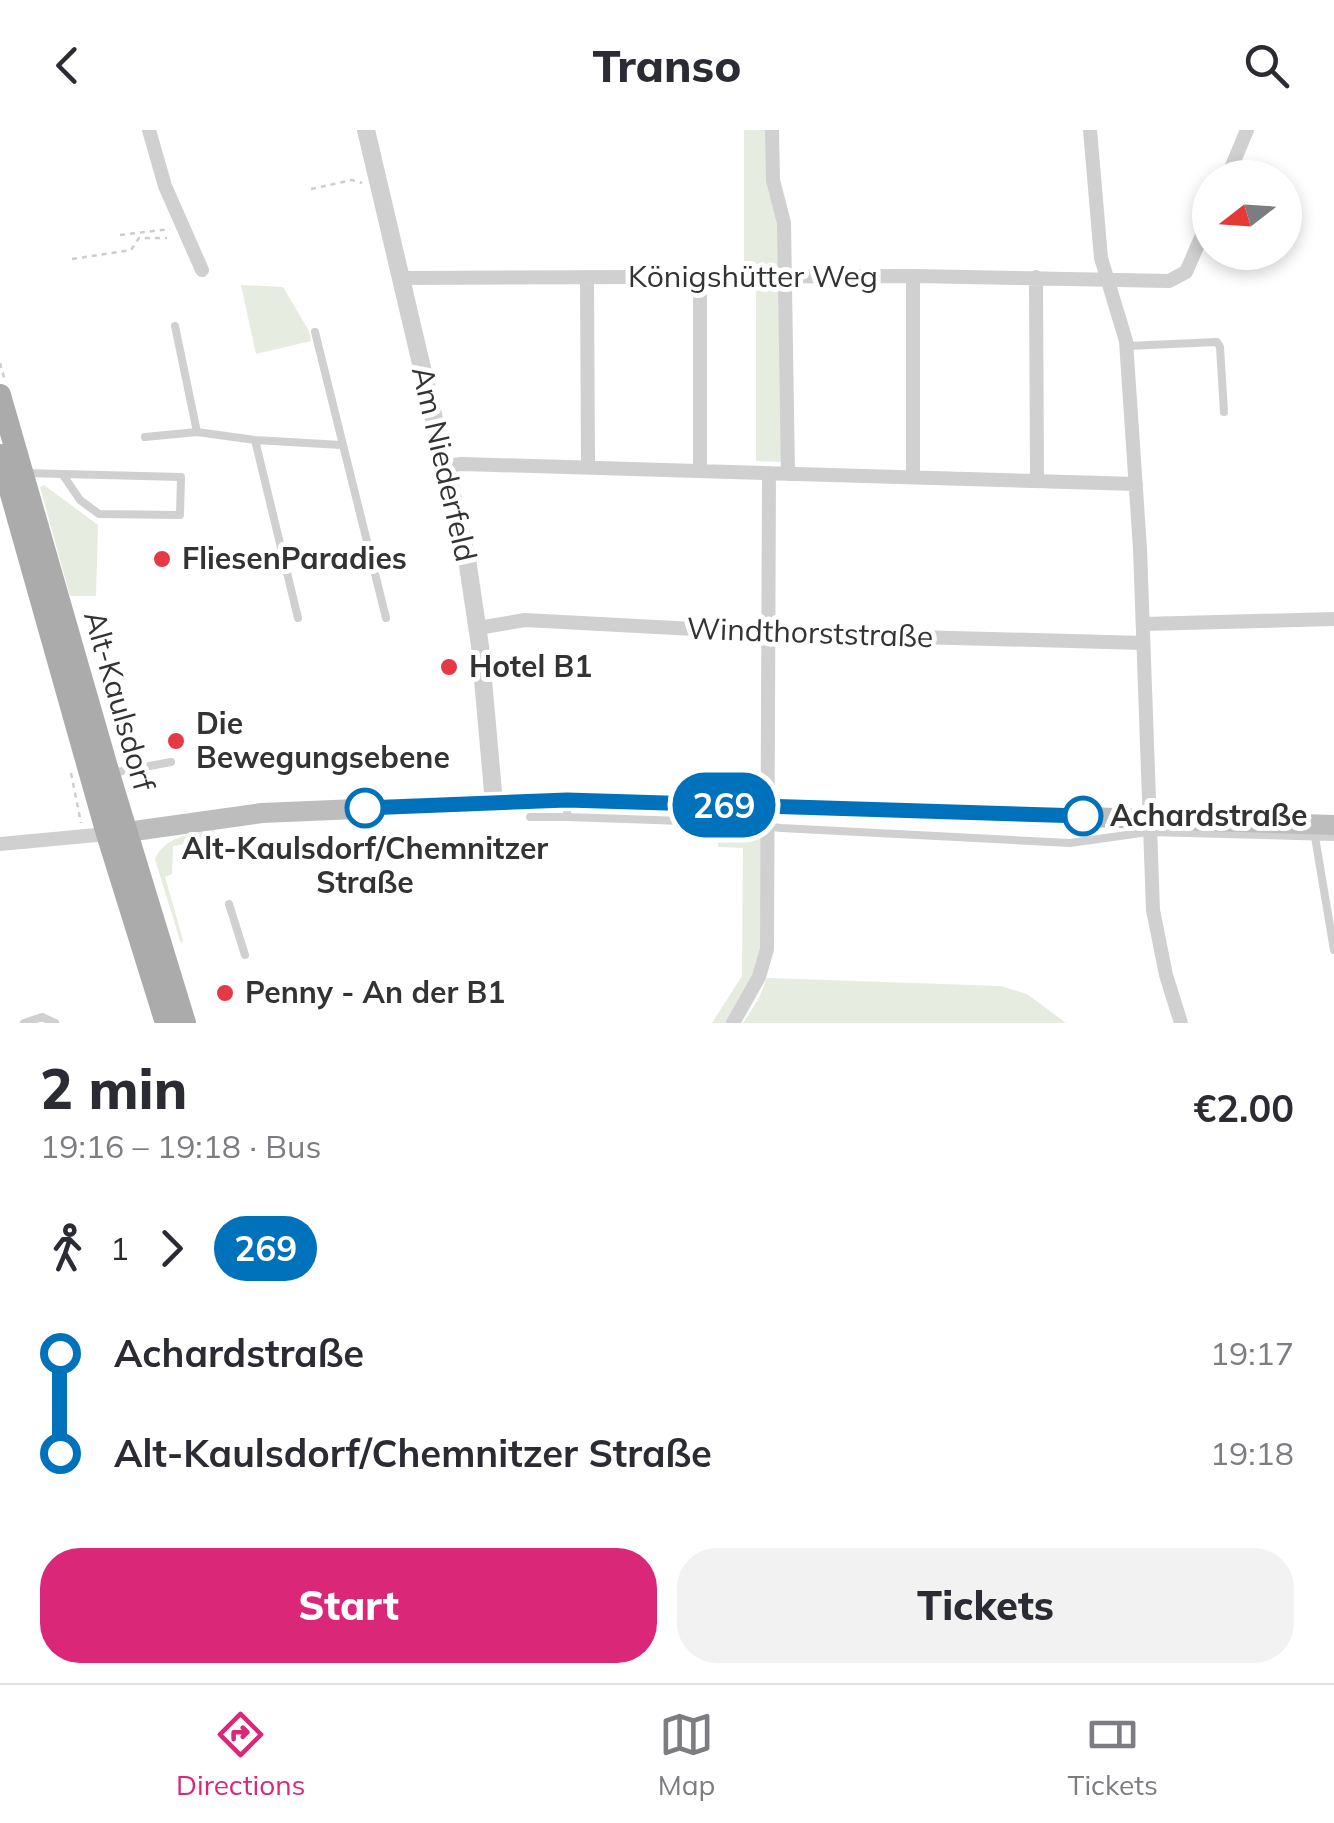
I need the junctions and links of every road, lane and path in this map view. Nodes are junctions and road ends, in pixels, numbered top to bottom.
1 (150, 130) edge
2 (366, 130) edge
3 (772, 130) edge
4 (1090, 130) edge
5 (1247, 130) edge
6 (1234, 160) edge
7 (378, 179) junction
8 (311, 190) dead end
9 (181, 227) junction
10 (120, 236) dead end
11 (167, 238) dead end
12 (1192, 258) edge
13 (72, 259) dead end
14 (202, 270) dead end
15 (913, 276) junction
16 (587, 277) junction
17 (1036, 277) junction
18 (400, 278) junction
19 (700, 278) junction
20 (786, 278) junction
21 (1105, 278) junction
22 (175, 326) dead end
23 (315, 332) dead end
24 (1126, 346) junction
25 (0, 395) edge
26 (1224, 412) dead end
27 (197, 432) junction
28 (145, 437) dead end
29 (254, 440) junction
30 (341, 445) junction
31 (0, 455) edge
32 (445, 466) junction
33 (588, 467) junction
34 (700, 471) junction
35 (22, 473) junction
36 (769, 473) junction
37 (788, 474) junction
38 (63, 475) junction
39 (913, 477) junction
40 (1037, 481) junction
41 (1136, 484) junction
42 (298, 618) dead end
43 (386, 618) dead end
44 (1334, 620) edge
45 (1142, 624) junction
46 (478, 628) junction
47 (768, 633) junction
48 (1143, 643) junction
49 (172, 762) dead end
50 (72, 772) dead end
51 (109, 774) junction
52 (494, 803) junction
53 (567, 808) junction
54 (962, 812) junction
55 (768, 816) junction
56 (530, 817) dead end
57 (81, 822) dead end
58 (1148, 825) junction
59 (1320, 828) edge
60 (117, 833) junction
61 (962, 836) junction
62 (1334, 837) edge
63 (0, 844) edge
64 (229, 904) dead end
65 (1334, 950) edge
66 (245, 955) dead end
67 (24, 1023) edge
68 (55, 1023) edge
69 (166, 1023) edge
70 (185, 1023) edge
71 (734, 1023) edge
72 (1181, 1023) edge

1 - 9 street
2 - 7 street, Am Niederfeld
3 - 20 street
4 - 21 street
5 - 6 street
7 - 8 path
7 - 18 street, Am Niederfeld
9 - 10 path
9 - 14 street
11 - 13 path
12 - 21 street, Königshütter Weg
15 - 17 street, Königshütter Weg
15 - 20 street, Königshütter Weg
15 - 39 street
16 - 18 street, Königshütter Weg
16 - 19 street, Königshütter Weg
16 - 33 street
17 - 21 street, Königshütter Weg
17 - 40 street
18 - 32 street, Am Niederfeld
19 - 20 street, Königshütter Weg
19 - 34 street
20 - 37 street
21 - 24 street
22 - 27 lane
23 - 30 lane
24 - 26 lane
24 - 41 street
25 - 35 main road, Alt-Kaulsdorf
27 - 28 lane
27 - 29 lane
29 - 30 lane
29 - 42 lane
30 - 43 lane
31 - 60 main road, Alt-Kaulsdorf
32 - 33 street
32 - 46 street, Am Niederfeld
33 - 34 street
34 - 36 street
35 - 38 lane
35 - 51 main road, Alt-Kaulsdorf
36 - 37 street
36 - 47 street
37 - 39 street
38 - 38 lane
39 - 40 street
40 - 41 street
41 - 45 street
44 - 45 street
45 - 48 street
46 - 47 street, Windthorststraße
46 - 52 street, Am Niederfeld
47 - 48 street, Windthorststraße
47 - 55 street
48 - 58 street
49 - 51 lane
50 - 57 path
51 - 60 main road, Alt-Kaulsdorf
52 - 53 main road
52 - 60 main road
53 - 55 main road
53 - 56 lane
54 - 55 main road
54 - 58 main road
54 - 61 lane
55 - 61 lane
55 - 71 street
58 - 59 main road
58 - 61 lane
58 - 72 street
59 - 62 lane
59 - 65 lane
60 - 63 street
60 - 69 main road, Alt-Kaulsdorf
60 - 70 main road, Alt-Kaulsdorf
64 - 66 lane
67 - 68 lane

